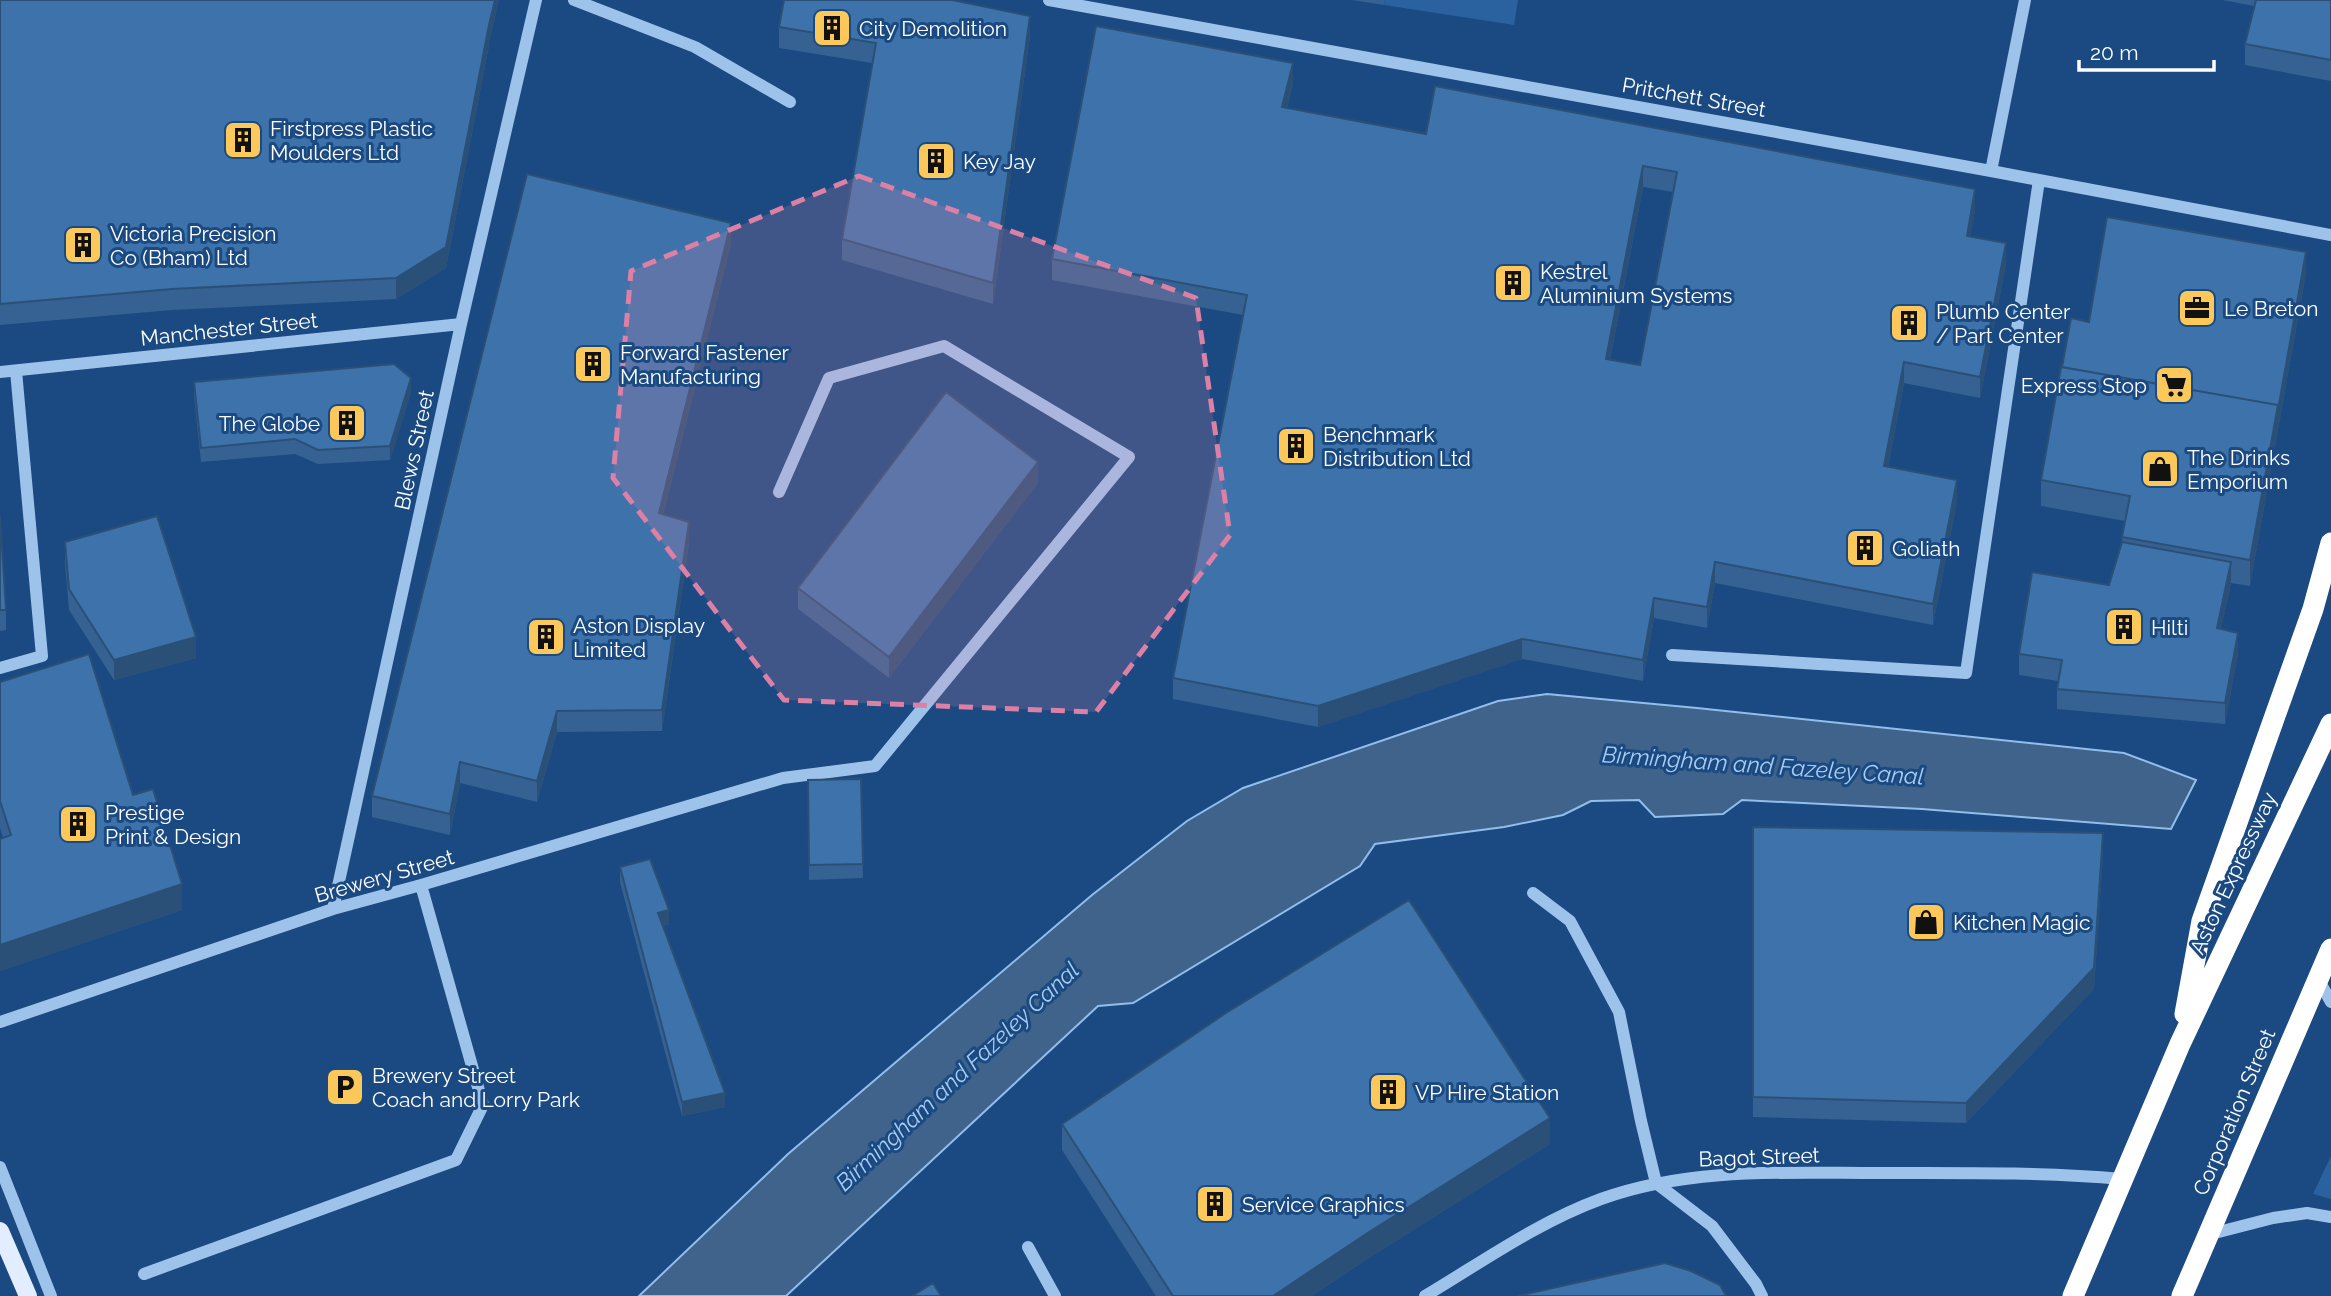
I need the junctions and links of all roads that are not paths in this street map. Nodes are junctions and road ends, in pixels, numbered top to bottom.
1 (536, 0) edge
2 (574, 0) edge
3 (1049, 0) edge
4 (2025, 0) edge
5 (790, 102) dead end
6 (1991, 171) junction
7 (2039, 180) junction
8 (2331, 235) edge
9 (461, 324) junction
10 (16, 371) junction
11 (0, 372) edge
12 (779, 492) dead end
13 (2331, 543) edge
14 (1672, 655) dead end
15 (0, 668) edge
16 (2331, 724) edge
17 (421, 886) junction
18 (1534, 893) dead end
19 (333, 909) junction
20 (2331, 948) edge
21 (2318, 979) junction
22 (2331, 1002) edge
23 (0, 1021) edge
24 (2180, 1044) junction
25 (0, 1167) edge
26 (2122, 1179) junction
27 (1656, 1183) junction
28 (2331, 1217) edge
29 (0, 1231) edge
30 (2207, 1235) junction
31 (1028, 1247) dead end
32 (144, 1274) dead end
33 (28, 1296) edge
34 (51, 1296) edge
35 (1055, 1296) edge
36 (1425, 1296) edge
37 (1762, 1296) edge
38 (2073, 1296) edge
39 (2182, 1296) edge

1 - 9 street, Blews Street
2 - 5 street
3 - 6 street, Pritchett Street
4 - 6 street
6 - 7 street, Pritchett Street
7 - 8 street, Pritchett Street
7 - 14 street
9 - 10 street, Manchester Street
9 - 19 street, Blews Street
10 - 11 street, Manchester Street
10 - 15 street
12 - 17 street, Brewery Street
13 - 24 highway
16 - 24 highway, Aston Expressway
17 - 19 street, Brewery Street
17 - 32 street
18 - 27 street
19 - 23 street, Brewery Street
20 - 21 highway, Corporation Street
21 - 22 street
21 - 30 highway, Corporation Street
24 - 26 highway
25 - 34 street
26 - 27 street, Bagot Street
26 - 38 highway
27 - 36 street, Bagot Street
27 - 37 street
28 - 30 street
29 - 33 main road
30 - 39 highway, Corporation Street
31 - 35 street

